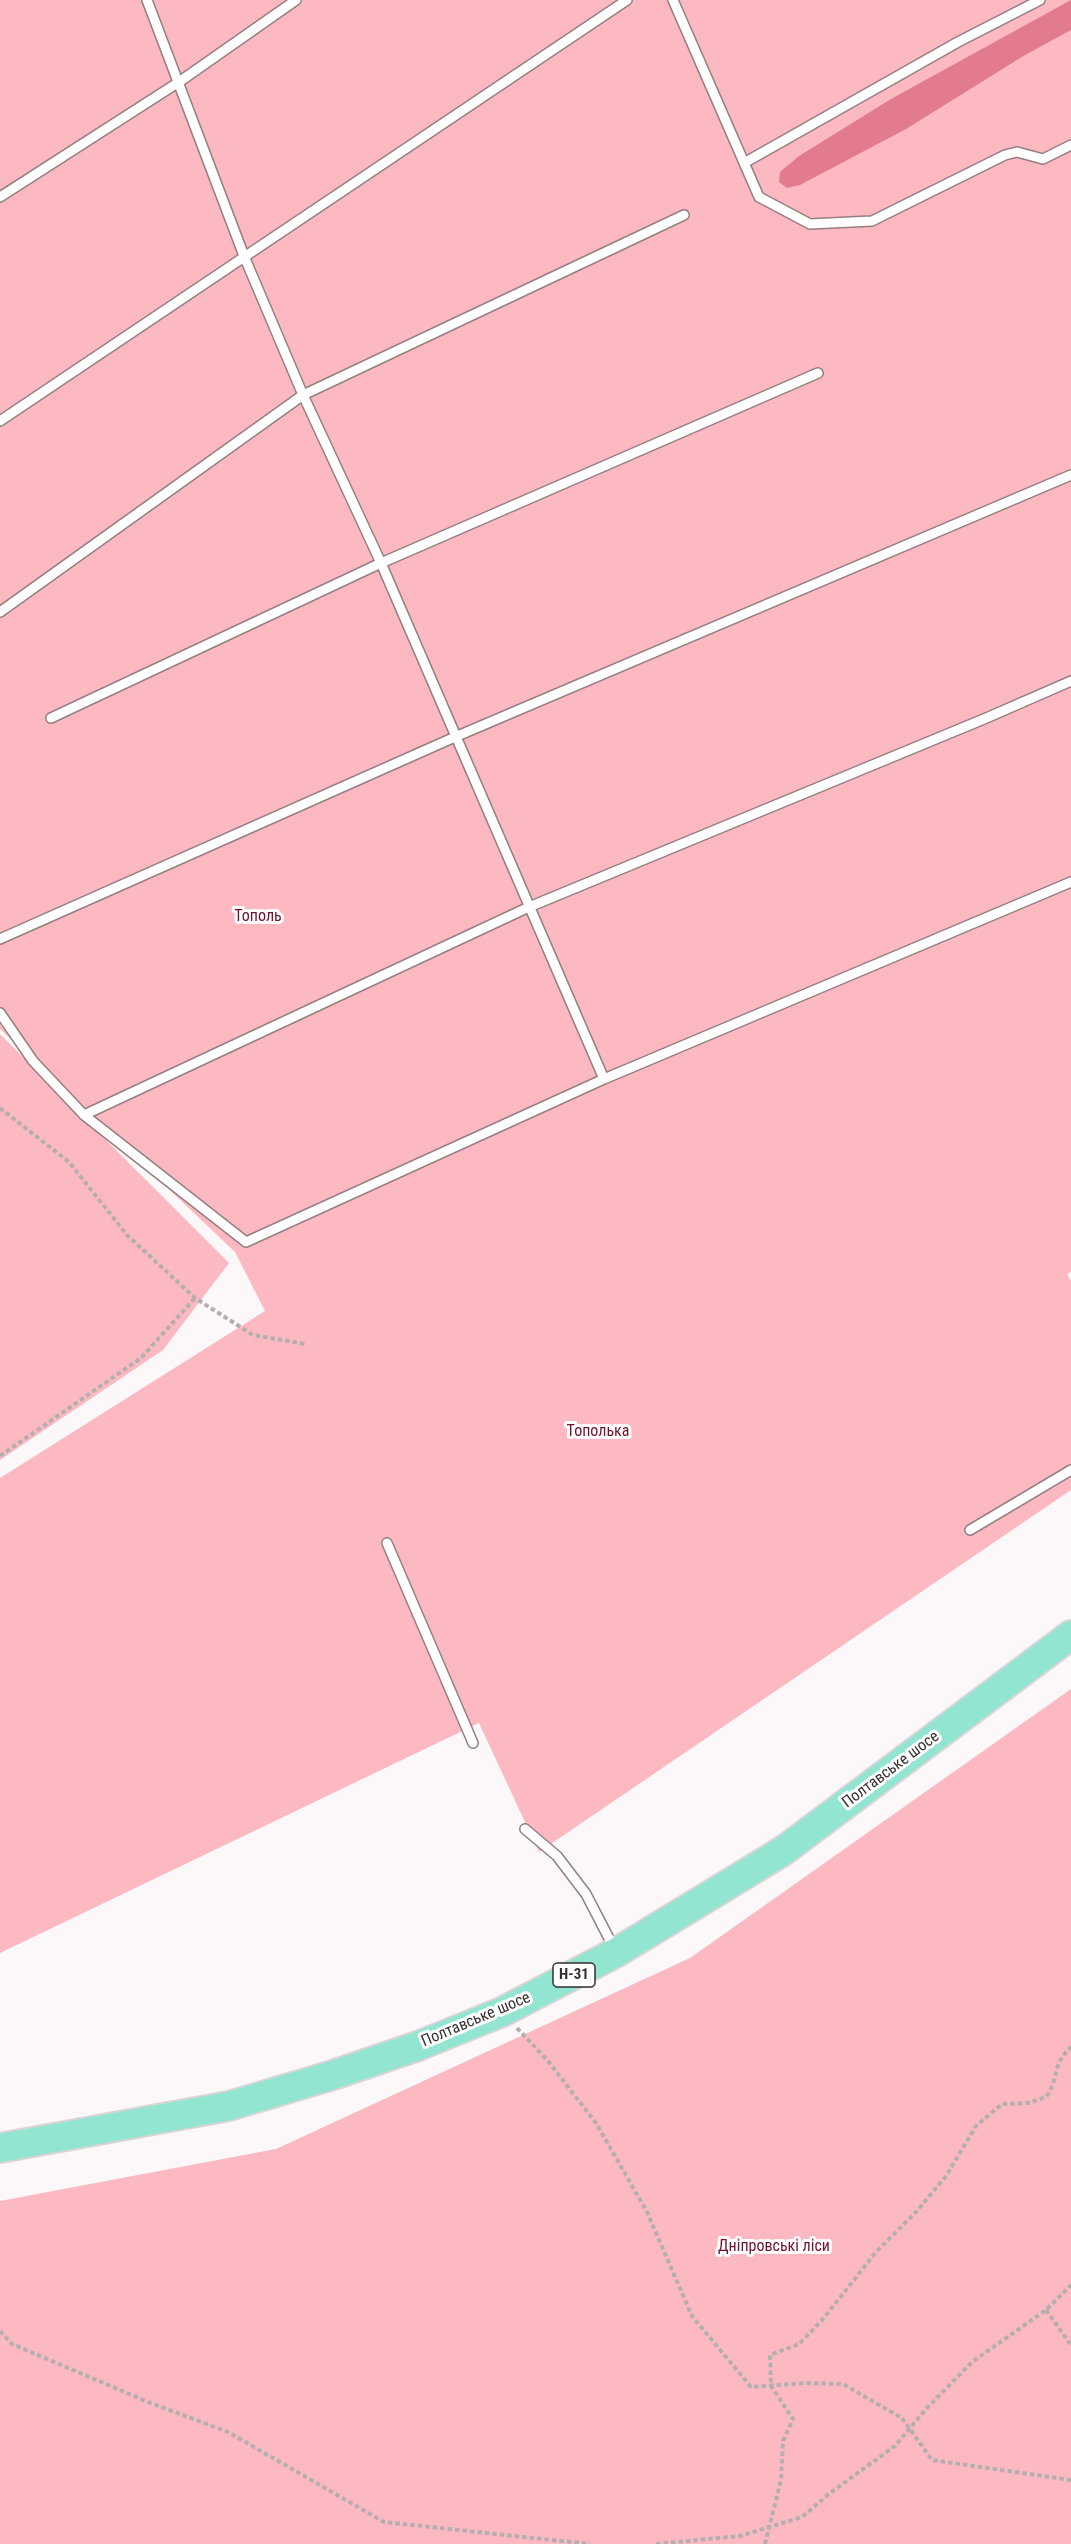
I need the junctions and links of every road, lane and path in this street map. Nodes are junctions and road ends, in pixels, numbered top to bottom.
1 (147, 0) edge
2 (296, 0) edge
3 (627, 0) edge
4 (674, 0) edge
5 (1040, 0) edge
6 (178, 82) junction
7 (1071, 145) edge
8 (744, 163) junction
9 (0, 197) edge
10 (684, 215) dead end
11 (244, 256) junction
12 (818, 373) dead end
13 (303, 395) junction
14 (0, 421) edge
15 (1071, 475) edge
16 (381, 563) junction
17 (0, 612) edge
18 (1071, 681) edge
19 (51, 718) dead end
20 (456, 737) junction
21 (1071, 882) edge
22 (530, 907) junction
23 (0, 939) edge
24 (0, 1013) edge
25 (604, 1080) junction
26 (0, 1108) edge
27 (84, 1115) junction
28 (195, 1298) junction
29 (306, 1344) dead end
30 (0, 1456) edge
31 (1071, 1470) edge
32 (970, 1530) dead end
33 (387, 1543) dead end
34 (1071, 1635) edge
35 (473, 1743) dead end
36 (525, 1829) dead end
37 (616, 1952) junction
38 (502, 2012) junction
39 (1071, 2047) edge
40 (0, 2148) edge
41 (1071, 2285) edge
42 (1046, 2310) junction
43 (0, 2331) edge
44 (1071, 2345) edge
45 (771, 2386) junction
46 (910, 2428) junction
47 (1071, 2480) edge
48 (770, 2527) junction
49 (590, 2544) edge
50 (656, 2544) edge
51 (765, 2544) edge

1 - 6 lane
2 - 6 lane
3 - 11 lane
4 - 8 lane
5 - 8 lane
6 - 9 lane
6 - 11 lane
7 - 8 lane
10 - 13 lane
11 - 13 lane
11 - 14 lane
12 - 16 lane
13 - 16 lane
13 - 17 lane
15 - 20 lane
16 - 19 lane
16 - 20 lane
18 - 22 lane
20 - 22 lane
20 - 23 lane
21 - 25 lane
22 - 25 lane
22 - 27 lane
24 - 27 lane
25 - 27 lane
26 - 28 path
28 - 29 path
28 - 30 path
31 - 32 lane
33 - 35 lane
34 - 37 main road, Полтавське шосе / Н-31
36 - 37 lane
37 - 38 main road, Полтавське шосе / Н-31
38 - 40 main road, Полтавське шосе / Н-31
38 - 45 path
39 - 45 path
41 - 42 path
42 - 44 path
42 - 46 path
43 - 49 path
45 - 46 path
45 - 48 path
46 - 47 path
46 - 48 path
48 - 50 path
48 - 51 path

